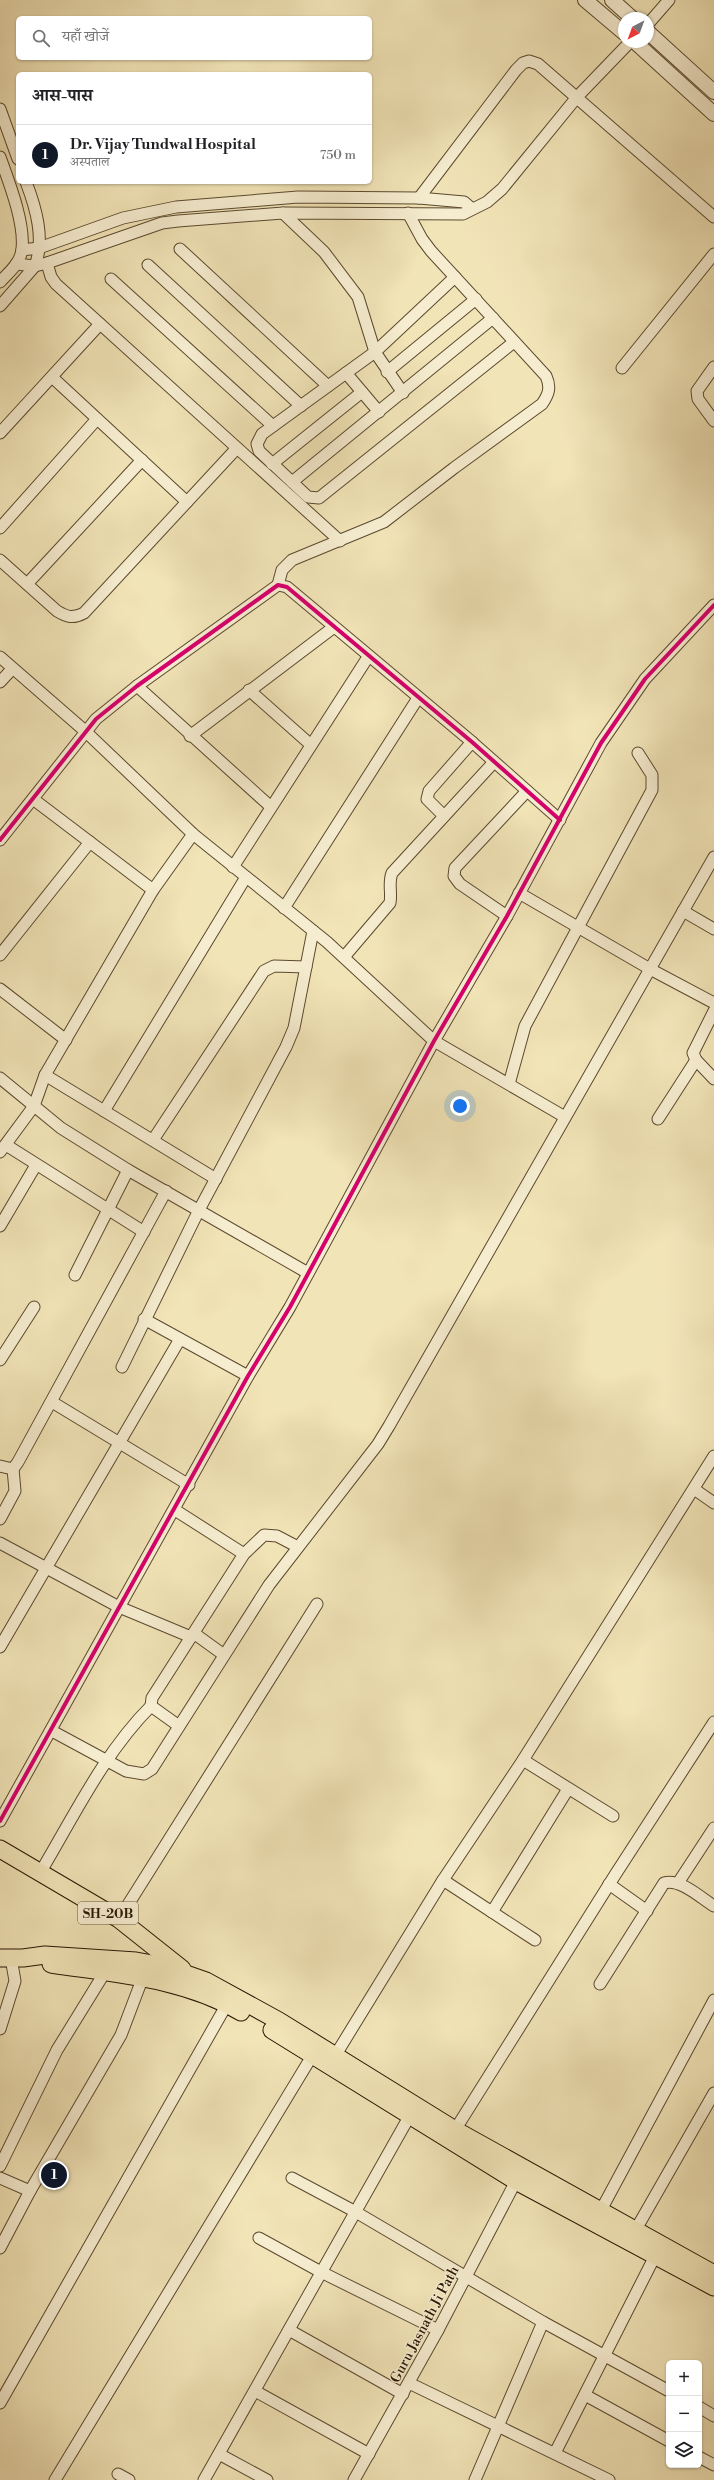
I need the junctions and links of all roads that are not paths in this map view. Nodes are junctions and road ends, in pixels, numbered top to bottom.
1 (585, 0) edge
2 (610, 0) edge
3 (669, 0) edge
4 (625, 12) edge
5 (654, 17) edge
6 (607, 19) junction
7 (618, 28) edge
8 (654, 37) edge
9 (624, 48) edge
10 (642, 48) edge
11 (714, 92) edge
12 (577, 97) junction
13 (0, 109) edge
14 (714, 114) edge
15 (16, 153) edge
16 (0, 157) edge
17 (27, 184) edge
18 (419, 198) junction
19 (472, 209) junction
20 (283, 213) junction
21 (408, 213) junction
22 (714, 217) edge
23 (40, 248) junction
24 (180, 249) dead end
25 (22, 250) junction
26 (714, 254) edge
27 (47, 263) junction
28 (16, 264) junction
29 (148, 265) dead end
30 (35, 266) junction
31 (455, 277) junction
32 (111, 279) dead end
33 (0, 282) edge
34 (476, 299) junction
35 (0, 306) edge
36 (493, 318) junction
37 (100, 324) junction
38 (514, 342) junction
39 (375, 352) junction
40 (714, 367) edge
41 (622, 368) dead end
42 (387, 372) junction
43 (346, 373) junction
44 (52, 377) junction
45 (328, 386) junction
46 (362, 392) junction
47 (403, 393) junction
48 (301, 406) junction
49 (379, 412) junction
50 (97, 419) junction
51 (714, 421) edge
52 (273, 426) junction
53 (0, 434) edge
54 (237, 448) junction
55 (142, 460) junction
56 (272, 464) junction
57 (292, 482) junction
58 (187, 502) junction
59 (0, 528) edge
60 (340, 541) junction
61 (0, 560) edge
62 (27, 584) junction
63 (278, 585) junction
64 (714, 605) edge
65 (334, 627) junction
66 (0, 657) edge
67 (368, 657) junction
68 (12, 669) junction
69 (0, 682) edge
70 (137, 686) junction
71 (249, 690) junction
72 (418, 698) junction
73 (85, 731) junction
74 (190, 736) junction
75 (472, 742) junction
76 (311, 745) junction
77 (638, 753) dead end
78 (494, 762) junction
79 (527, 792) junction
80 (33, 799) junction
81 (271, 808) junction
82 (444, 816) junction
83 (560, 820) junction
84 (193, 834) junction
85 (0, 840) edge
86 (90, 842) junction
87 (714, 857) edge
88 (233, 866) junction
89 (246, 877) junction
90 (153, 890) junction
91 (520, 893) junction
92 (284, 908) junction
93 (683, 911) junction
94 (507, 916) junction
95 (578, 927) junction
96 (714, 929) edge
97 (313, 931) junction
98 (0, 955) edge
99 (344, 957) junction
100 (306, 967) junction
101 (650, 969) junction
102 (0, 989) edge
103 (714, 1003) edge
104 (714, 1011) edge
105 (66, 1040) junction
106 (434, 1041) junction
107 (696, 1060) junction
108 (46, 1075) junction
109 (0, 1078) edge
110 (714, 1079) edge
111 (509, 1084) junction
112 (34, 1106) junction
113 (104, 1111) junction
114 (565, 1117) junction
115 (658, 1119) dead end
116 (153, 1140) junction
117 (3, 1148) edge
118 (36, 1165) junction
119 (128, 1170) junction
120 (216, 1179) junction
121 (166, 1191) junction
122 (108, 1210) junction
123 (199, 1210) junction
124 (0, 1226) edge
125 (144, 1232) junction
126 (308, 1273) junction
127 (75, 1275) dead end
128 (34, 1307) dead end
129 (144, 1319) junction
130 (180, 1339) junction
131 (0, 1360) edge
132 (122, 1367) dead end
133 (248, 1376) junction
134 (52, 1402) junction
135 (119, 1444) junction
136 (714, 1456) edge
137 (0, 1466) edge
138 (13, 1468) junction
139 (189, 1485) junction
140 (694, 1489) junction
141 (714, 1503) edge
142 (175, 1510) junction
143 (0, 1519) edge
144 (0, 1544) edge
145 (298, 1547) junction
146 (244, 1554) junction
147 (47, 1569) junction
148 (317, 1604) dead end
149 (119, 1607) junction
150 (191, 1637) junction
151 (0, 1647) edge
152 (224, 1655) junction
153 (151, 1706) junction
154 (714, 1722) edge
155 (179, 1726) junction
156 (52, 1731) junction
157 (523, 1760) junction
158 (106, 1761) junction
159 (568, 1789) junction
160 (613, 1816) dead end
161 (0, 1821) edge
162 (714, 1828) edge
163 (0, 1849) edge
164 (40, 1873) junction
165 (443, 1880) junction
166 (678, 1883) junction
167 (609, 1884) junction
168 (714, 1906) edge
169 (647, 1911) junction
170 (492, 1912) junction
171 (119, 1919) junction
172 (535, 1940) dead end
173 (11, 1958) edge
174 (105, 1972) junction
175 (188, 1974) junction
176 (143, 1977) junction
177 (600, 1984) dead end
178 (203, 1993) junction
179 (714, 2000) edge
180 (227, 2004) junction
181 (0, 2030) edge
182 (312, 2056) junction
183 (335, 2056) junction
184 (714, 2093) edge
185 (409, 2117) junction
186 (455, 2130) junction
187 (0, 2166) edge
188 (0, 2178) edge
189 (292, 2178) dead end
190 (516, 2181) junction
191 (30, 2191) junction
192 (354, 2211) junction
193 (600, 2212) junction
194 (635, 2231) junction
195 (259, 2238) dead end
196 (0, 2248) edge
197 (655, 2256) junction
198 (321, 2272) junction
199 (714, 2274) edge
200 (466, 2278) junction
201 (714, 2287) edge
202 (544, 2322) junction
203 (289, 2330) junction
204 (438, 2330) junction
205 (605, 2355) junction
206 (409, 2383) junction
207 (666, 2388) edge
208 (255, 2391) junction
209 (403, 2394) junction
210 (585, 2395) junction
211 (0, 2403) edge
212 (702, 2410) edge
213 (714, 2416) edge
214 (497, 2426) junction
215 (666, 2439) edge
216 (555, 2453) junction
217 (219, 2454) junction
218 (369, 2454) junction
219 (702, 2459) edge
220 (714, 2465) edge
221 (118, 2474) dead end
222 (55, 2480) edge
223 (129, 2480) edge
224 (204, 2480) edge
225 (267, 2480) edge
226 (354, 2480) edge
227 (475, 2480) edge
228 (609, 2480) edge

1 - 6 street
2 - 4 street
2 - 6 street
3 - 5 street
6 - 7 street
8 - 11 street
9 - 12 street
10 - 14 street
12 - 18 street
12 - 19 street
12 - 22 street
13 - 15 street
16 - 25 street
17 - 23 street
18 - 19 street
18 - 23 street
19 - 21 street
20 - 21 street
20 - 27 street
20 - 39 street
21 - 31 street
23 - 25 street
23 - 30 street
24 - 45 street
25 - 28 street
26 - 41 street
27 - 30 street
27 - 37 street
28 - 30 street
28 - 33 street
29 - 48 street
30 - 35 street
31 - 34 street
31 - 39 street
32 - 52 street
34 - 36 street
34 - 42 street
36 - 38 street
36 - 47 street
37 - 44 street
37 - 54 street
38 - 57 street
38 - 60 street
39 - 42 street
39 - 43 street
40 - 51 street
42 - 47 street
43 - 45 street
43 - 46 street
44 - 50 street
44 - 53 street
45 - 48 street
46 - 49 street
46 - 56 street
47 - 49 street
48 - 52 street
49 - 57 street
50 - 55 street
50 - 59 street
52 - 56 street
54 - 58 street
54 - 60 street
55 - 58 street
55 - 62 street
56 - 57 street
58 - 62 street
60 - 63 street
61 - 62 street
63 - 65 street
63 - 70 street
64 - 83 street
65 - 67 street
65 - 71 street
66 - 68 street
67 - 72 street
67 - 76 street
68 - 69 street
68 - 73 street
70 - 73 street
70 - 74 street
71 - 74 street
71 - 76 street
72 - 75 street
72 - 92 street
73 - 80 street
73 - 84 street
74 - 81 street
75 - 78 street
75 - 82 street
76 - 81 street
77 - 95 street
78 - 79 street
78 - 82 street
79 - 83 street
79 - 94 street
80 - 85 street
80 - 86 street
81 - 88 street
82 - 99 street
83 - 91 street
84 - 88 street
84 - 90 street
86 - 90 street
86 - 98 street
87 - 93 street
88 - 89 street
89 - 92 street
89 - 113 street
90 - 105 street
91 - 94 street
91 - 95 street
92 - 97 street
93 - 96 street
93 - 101 street
94 - 106 street
95 - 101 street
95 - 111 street
97 - 99 street
97 - 100 street
99 - 106 street
100 - 116 street
100 - 120 street
101 - 103 street
101 - 114 street
102 - 105 street
104 - 107 street
105 - 108 street
106 - 111 street
106 - 126 street
107 - 110 street
107 - 115 street
108 - 112 street
108 - 113 street
109 - 112 street
111 - 114 street
112 - 117 street
112 - 119 street
113 - 116 street
114 - 145 street
116 - 120 street
117 - 118 street
118 - 122 street
118 - 124 street
119 - 121 street
119 - 122 street
120 - 123 street
121 - 123 street
121 - 125 street
122 - 125 street
122 - 127 street
123 - 126 street
123 - 129 street
125 - 134 street
126 - 133 street
128 - 131 street
129 - 130 street
129 - 132 street
130 - 133 street
130 - 135 street
133 - 139 street
134 - 135 street
134 - 138 street
135 - 139 street
135 - 147 street
136 - 140 street
137 - 138 street
138 - 143 street
139 - 142 street
140 - 141 street
140 - 157 street
142 - 146 street
142 - 149 street
144 - 147 street
145 - 146 street
145 - 152 street
146 - 150 street
147 - 149 street
147 - 151 street
148 - 171 street
149 - 150 street
149 - 156 street
150 - 152 street
150 - 153 street
152 - 155 street
153 - 155 street
153 - 158 street
154 - 167 street
155 - 158 street
156 - 158 street
156 - 161 street
157 - 159 street
157 - 165 street
158 - 164 street
159 - 160 street
159 - 170 street
162 - 166 street
163 - 164 main road, SH-20B
164 - 171 main road, SH-20B
165 - 170 street
165 - 183 street
166 - 168 street
166 - 169 street
167 - 169 street
167 - 186 street
169 - 177 street
170 - 172 street
171 - 175 main road, SH-20B
173 - 174 main road
173 - 175 main road
173 - 181 street
174 - 176 main road
174 - 187 street
175 - 178 main road, SH-20B
175 - 183 main road
176 - 178 main road
176 - 191 street
178 - 180 main road
179 - 193 street
180 - 182 main road
180 - 211 street
182 - 185 main road
182 - 222 street
183 - 186 main road
184 - 194 street
185 - 190 main road
185 - 192 street
186 - 193 main road
188 - 191 street
189 - 192 street
190 - 197 main road
190 - 200 street, Guru Jasnath Ji Path
191 - 196 street
192 - 198 street
192 - 200 street
193 - 194 main road
194 - 199 main road
195 - 198 street
197 - 201 main road
197 - 205 street
198 - 203 street
198 - 204 street
200 - 202 street
200 - 204 street, Guru Jasnath Ji Path
202 - 205 street
202 - 214 street
203 - 208 street
203 - 209 street
204 - 206 street, Guru Jasnath Ji Path
205 - 207 street
205 - 210 street
206 - 209 street, Guru Jasnath Ji Path
206 - 214 street
208 - 217 street
208 - 218 street
209 - 218 street, Guru Jasnath Ji Path
210 - 215 street
210 - 216 street
212 - 213 street
214 - 216 street
214 - 227 street
216 - 228 street
217 - 224 street
217 - 225 street
218 - 226 street, Guru Jasnath Ji Path
219 - 220 street
221 - 223 street

